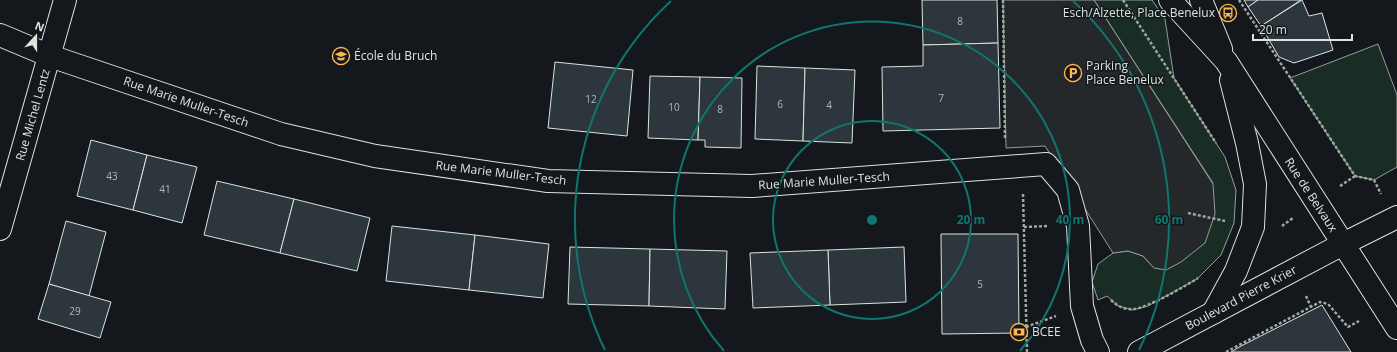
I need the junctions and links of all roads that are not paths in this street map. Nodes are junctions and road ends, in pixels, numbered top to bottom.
1 (65, 0) edge
2 (1170, 0) edge
3 (1202, 0) edge
4 (0, 35) edge
5 (50, 56) junction
6 (1226, 61) junction
7 (1395, 218) edge
8 (0, 229) edge
9 (1343, 244) junction
10 (1213, 313) junction
11 (1397, 328) edge
12 (1098, 352) edge
13 (1139, 352) edge

1 - 5 street, Rue Michel Lentz
2 - 6 street, Rue de Belvaux
3 - 6 street, Rue de Belvaux
4 - 5 street, Rue Marie Muller-Tesch
5 - 8 street, Rue Michel Lentz
5 - 12 street, Rue Marie Muller-Tesch
6 - 9 street, Rue de Belvaux
6 - 10 street, Rue de Belvaux
7 - 9 street, Boulevard Pierre Krier
9 - 10 street, Boulevard Pierre Krier
9 - 11 street, Rue de Belvaux
10 - 13 street, Boulevard Pierre Krier

